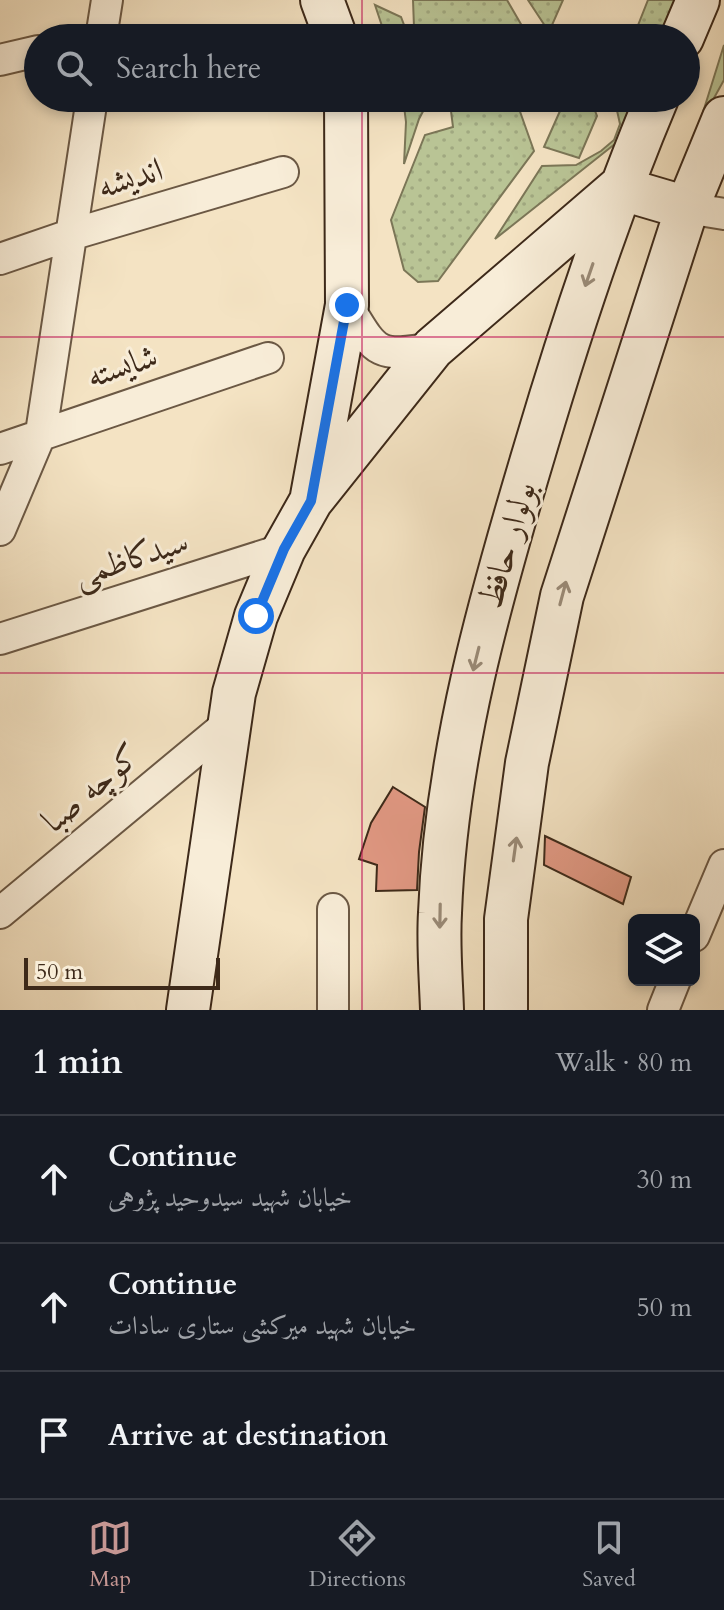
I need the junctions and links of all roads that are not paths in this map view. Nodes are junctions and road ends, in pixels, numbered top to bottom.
1 (107, 0) edge
2 (322, 0) edge
3 (698, 0) edge
4 (102, 24) edge
5 (331, 24) edge
6 (688, 24) edge
7 (24, 54) edge
8 (0, 60) edge
9 (90, 112) edge
10 (346, 112) edge
11 (651, 112) edge
12 (724, 118) edge
13 (283, 172) dead end
14 (619, 188) junction
15 (706, 211) edge
16 (70, 235) junction
17 (0, 259) edge
18 (347, 305) junction
19 (433, 348) junction
20 (268, 358) dead end
21 (41, 433) junction
22 (0, 449) edge
23 (311, 501) junction
24 (0, 530) edge
25 (284, 549) junction
26 (0, 639) edge
27 (230, 722) junction
28 (724, 865) edge
29 (333, 909) dead end
30 (0, 913) edge
31 (700, 922) edge
32 (673, 986) edge
33 (188, 1010) edge
34 (333, 1010) edge
35 (442, 1010) edge
36 (506, 1010) edge
37 (663, 1010) edge

1 - 4 street
2 - 5 main road
3 - 6 main road
7 - 8 street
9 - 16 street
10 - 18 main road
11 - 14 main road, بولوار حافظ
12 - 15 main road, بولوار حافظ
13 - 16 street, اندیشه
14 - 15 main road
14 - 19 main road
14 -> 35 main road, بولوار حافظ
36 -> 15 main road, بولوار حافظ
16 - 17 street, اندیشه
16 - 21 street
18 - 19 street
18 - 23 main road
19 - 23 main road
20 - 21 street, شایسته
21 - 22 street, شایسته
21 - 24 street
23 - 25 main road
25 - 26 street, سیدکاظمی
25 - 27 main road
27 - 30 street, کوچه صبا
27 - 33 main road
28 - 31 street
29 - 34 street
32 - 37 street

